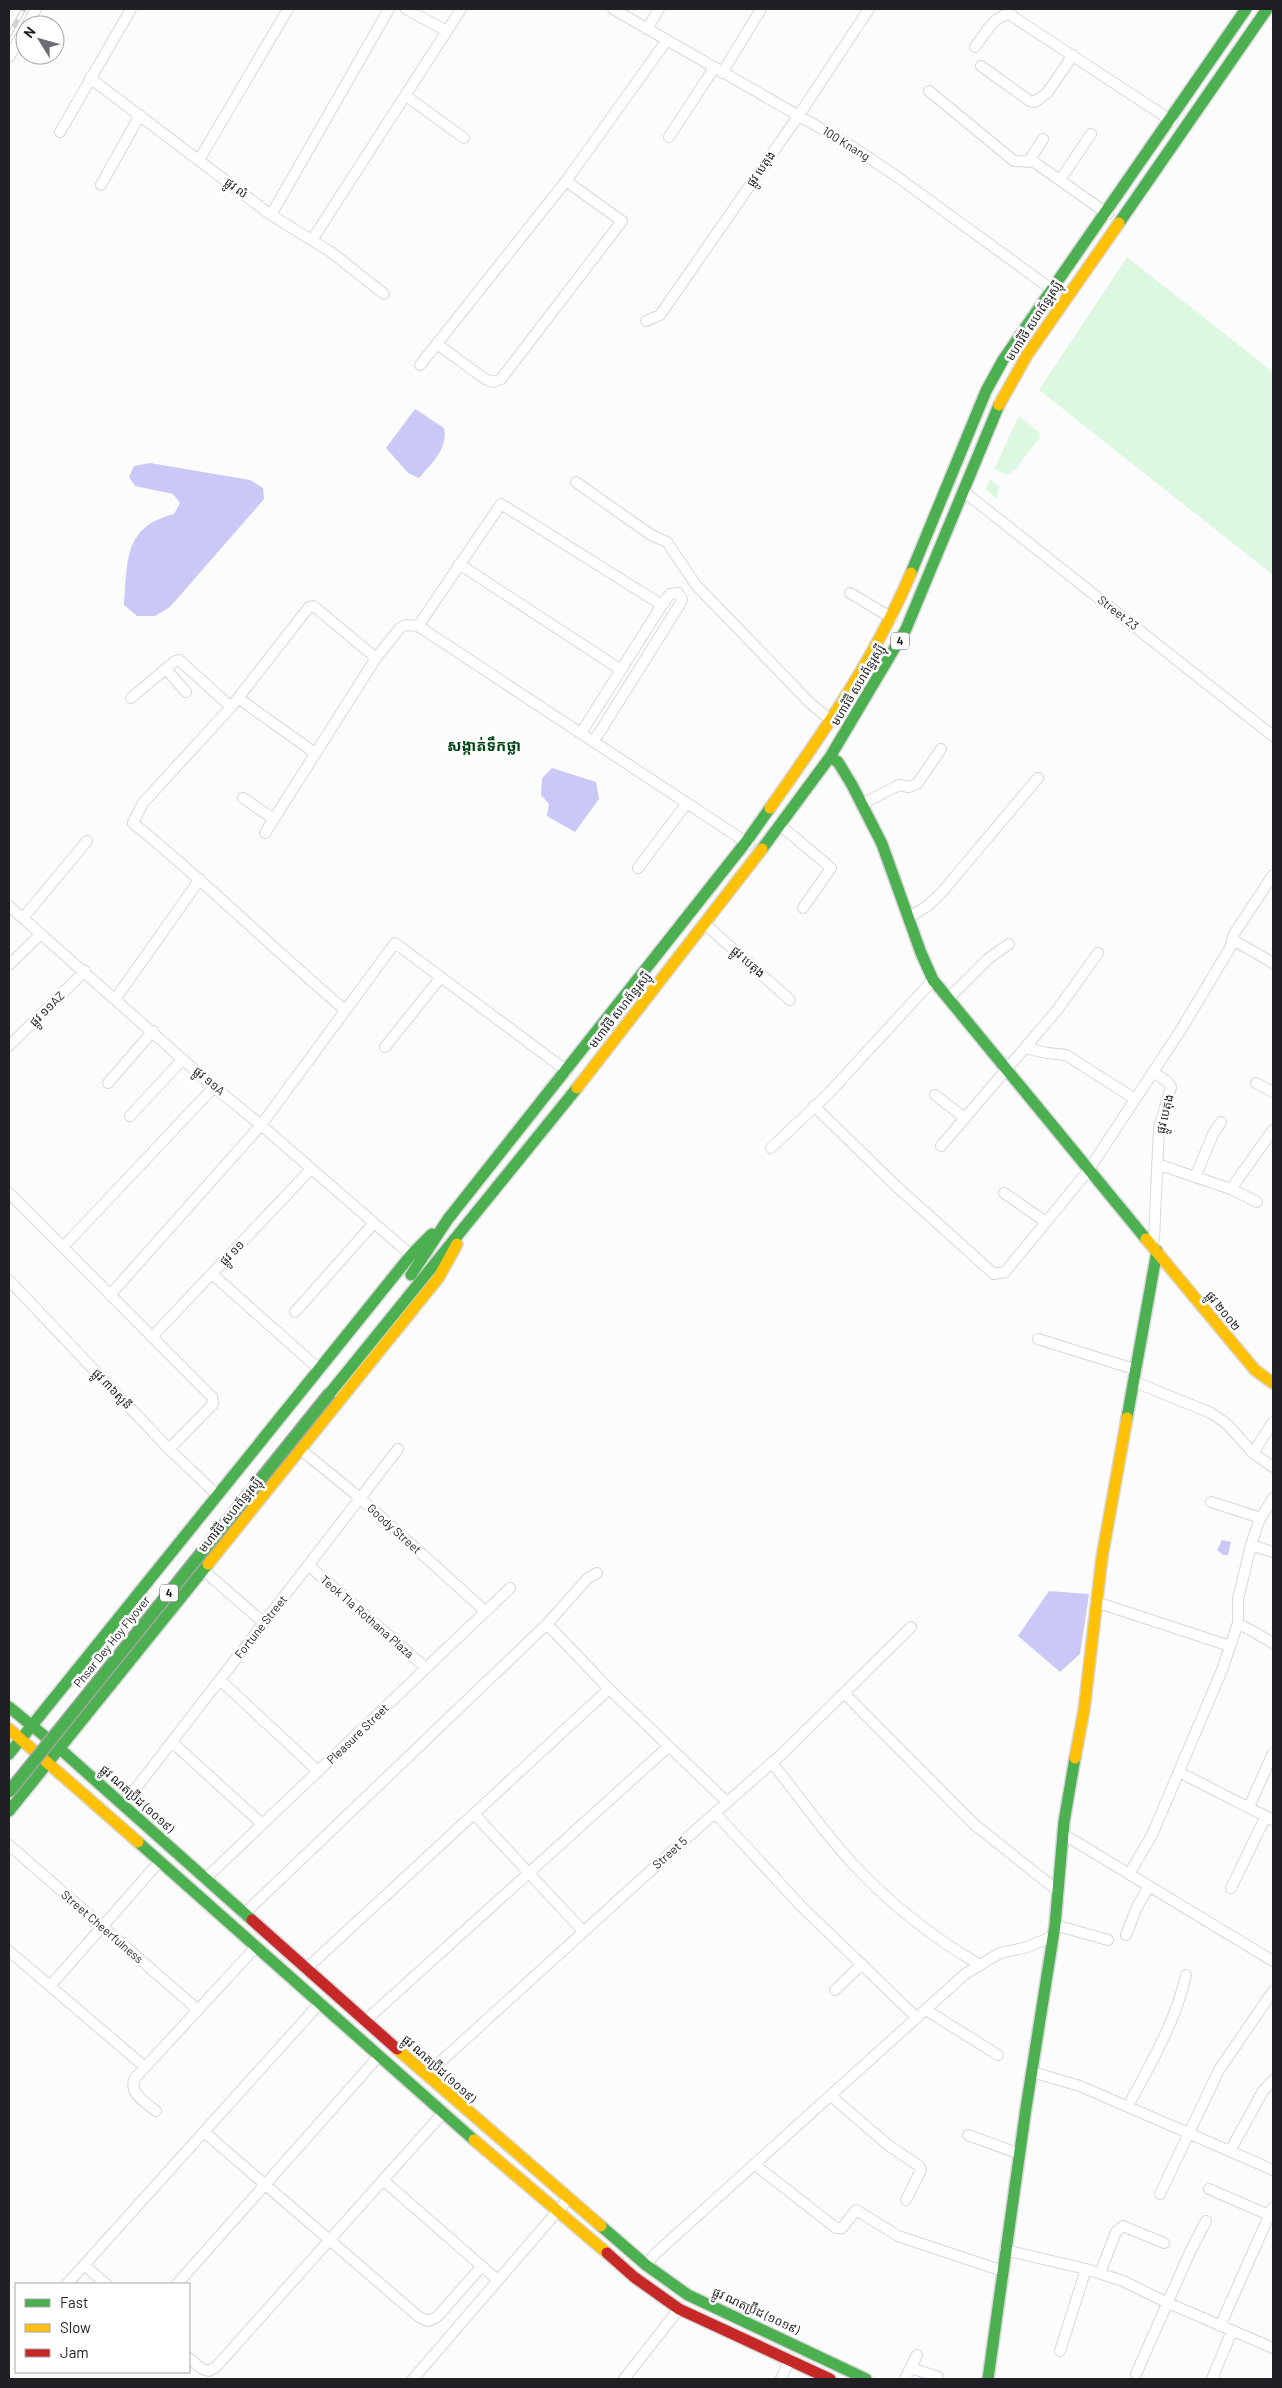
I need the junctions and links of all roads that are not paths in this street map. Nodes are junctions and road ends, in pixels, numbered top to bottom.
1 (131, 9) edge
2 (288, 9) edge
3 (389, 9) edge
4 (406, 9) edge
5 (462, 9) edge
6 (613, 9) edge
7 (659, 9) edge
8 (761, 9) edge
9 (869, 9) edge
10 (1246, 9) edge
11 (1267, 9) edge
12 (647, 29) junction
13 (447, 32) junction
14 (667, 40) junction
15 (975, 47) dead end
16 (1073, 55) junction
17 (981, 66) dead end
18 (718, 71) junction
19 (90, 78) junction
20 (929, 90) dead end
21 (406, 96) junction
22 (140, 115) junction
23 (799, 115) junction
24 (1169, 118) junction
25 (1184, 128) junction
26 (60, 132) dead end
27 (1091, 134) dead end
28 (669, 136) dead end
29 (464, 138) dead end
30 (1043, 139) dead end
31 (199, 160) junction
32 (1029, 161) junction
33 (1060, 180) junction
34 (566, 181) junction
35 (101, 185) dead end
36 (271, 215) junction
37 (1102, 215) junction
38 (1116, 225) junction
39 (312, 240) junction
40 (1050, 288) junction
41 (384, 294) dead end
42 (1065, 298) junction
43 (646, 321) dead end
44 (437, 344) junction
45 (420, 365) dead end
46 (576, 482) dead end
47 (963, 491) junction
48 (459, 564) junction
49 (850, 593) dead end
50 (662, 605) junction
51 (892, 618) junction
52 (418, 626) junction
53 (376, 658) junction
54 (166, 668) junction
55 (621, 670) junction
56 (186, 692) dead end
57 (131, 698) dead end
58 (238, 698) junction
59 (231, 707) junction
60 (832, 721) junction
61 (581, 733) junction
62 (1273, 736) edge
63 (594, 742) junction
64 (941, 749) dead end
65 (315, 753) junction
66 (830, 757) junction
67 (1038, 778) dead end
68 (243, 798) dead end
69 (687, 803) junction
70 (862, 804) junction
71 (274, 819) junction
72 (780, 826) junction
73 (265, 833) dead end
74 (87, 840) dead end
75 (746, 842) junction
76 (760, 852) junction
77 (638, 868) dead end
78 (1273, 875) edge
79 (200, 879) junction
80 (9, 906) edge
81 (803, 908) dead end
82 (909, 916) junction
83 (23, 918) junction
84 (705, 924) junction
85 (41, 934) junction
86 (1233, 940) junction
87 (1009, 944) dead end
88 (1098, 953) dead end
89 (1273, 963) edge
90 (9, 965) edge
91 (85, 971) junction
92 (441, 977) junction
93 (933, 980) junction
94 (116, 998) junction
95 (949, 998) junction
96 (790, 1000) dead end
97 (345, 1010) junction
98 (153, 1031) junction
99 (9, 1046) edge
100 (385, 1046) dead end
101 (1025, 1048) junction
102 (183, 1059) junction
103 (1006, 1069) junction
104 (567, 1071) junction
105 (1153, 1072) junction
106 (108, 1083) dead end
107 (1256, 1083) dead end
108 (214, 1087) junction
109 (1273, 1092) edge
110 (935, 1095) dead end
111 (1135, 1099) junction
112 (814, 1106) junction
113 (130, 1116) dead end
114 (965, 1118) junction
115 (1221, 1122) dead end
116 (261, 1125) junction
117 (1273, 1130) edge
118 (941, 1146) dead end
119 (771, 1148) dead end
120 (1158, 1164) junction
121 (312, 1169) junction
122 (1088, 1171) junction
123 (1196, 1175) junction
124 (1231, 1189) junction
125 (9, 1193) edge
126 (1004, 1193) dead end
127 (1257, 1202) dead end
128 (448, 1219) junction
129 (1046, 1222) junction
130 (374, 1223) junction
131 (464, 1230) junction
132 (63, 1247) junction
133 (1153, 1247) junction
134 (411, 1255) junction
135 (212, 1274) junction
136 (9, 1280) edge
137 (110, 1295) junction
138 (295, 1312) dead end
139 (152, 1337) junction
140 (1038, 1339) dead end
141 (319, 1369) junction
142 (1136, 1376) junction
143 (1273, 1383) edge
144 (326, 1390) junction
145 (1273, 1422) edge
146 (170, 1449) junction
147 (300, 1449) junction
148 (398, 1449) dead end
149 (1253, 1453) junction
150 (1273, 1467) edge
151 (217, 1495) junction
152 (360, 1498) junction
153 (1273, 1498) edge
154 (1211, 1502) dead end
155 (1261, 1518) junction
156 (1251, 1545) junction
157 (1273, 1552) edge
158 (166, 1559) junction
159 (308, 1565) junction
160 (203, 1570) junction
161 (597, 1573) dead end
162 (193, 1582) junction
163 (510, 1588) dead end
164 (1096, 1602) junction
165 (485, 1611) junction
166 (264, 1623) junction
167 (1238, 1623) junction
168 (547, 1624) junction
169 (911, 1627) dead end
170 (1273, 1643) edge
171 (1230, 1646) junction
172 (426, 1668) junction
173 (220, 1680) junction
174 (609, 1689) junction
175 (844, 1693) junction
176 (9, 1707) edge
177 (32, 1726) junction
178 (9, 1729) edge
179 (21, 1739) junction
180 (172, 1742) junction
181 (668, 1747) junction
182 (59, 1748) junction
183 (1273, 1753) edge
184 (9, 1754) edge
185 (48, 1762) junction
186 (772, 1762) junction
187 (15, 1765) dead end
188 (318, 1771) junction
189 (1179, 1772) junction
190 (9, 1792) edge
191 (727, 1802) junction
192 (123, 1805) junction
193 (1249, 1807) junction
194 (9, 1811) edge
195 (715, 1813) junction
196 (474, 1814) junction
197 (1270, 1818) edge
198 (262, 1824) junction
199 (1063, 1834) junction
200 (9, 1845) edge
201 (160, 1861) junction
202 (529, 1873) junction
203 (1129, 1874) junction
204 (205, 1879) junction
205 (1149, 1886) junction
206 (1231, 1888) dead end
207 (1058, 1891) junction
208 (244, 1914) junction
209 (100, 1926) junction
210 (1054, 1931) junction
211 (583, 1932) junction
212 (1126, 1935) dead end
213 (1108, 1940) dead end
214 (256, 1947) junction
215 (9, 1951) edge
216 (1272, 1958) edge
217 (862, 1964) junction
218 (978, 1964) junction
219 (306, 1969) junction
220 (1186, 1975) dead end
221 (50, 1986) junction
222 (834, 1990) dead end
223 (1273, 1991) edge
224 (320, 2003) junction
225 (197, 2008) junction
226 (926, 2010) junction
227 (918, 2018) junction
228 (365, 2021) junction
229 (998, 2055) dead end
230 (379, 2056) junction
231 (144, 2068) junction
232 (1032, 2072) junction
233 (426, 2075) junction
234 (1273, 2080) edge
235 (831, 2096) junction
236 (1128, 2106) junction
237 (156, 2111) dead end
238 (443, 2114) junction
239 (204, 2132) junction
240 (1187, 2134) junction
241 (968, 2135) dead end
242 (1230, 2151) junction
243 (1020, 2154) junction
244 (754, 2164) junction
245 (1273, 2170) edge
246 (383, 2180) junction
247 (265, 2184) junction
248 (1209, 2189) dead end
249 (1160, 2194) dead end
250 (568, 2199) junction
251 (906, 2200) dead end
252 (1271, 2211) edge
253 (557, 2212) junction
254 (1206, 2221) dead end
255 (329, 2240) junction
256 (1164, 2243) dead end
257 (1005, 2250) junction
258 (84, 2265) junction
259 (646, 2265) junction
260 (482, 2266) junction
261 (1086, 2269) junction
262 (1003, 2271) junction
263 (1100, 2273) junction
264 (496, 2278) junction
265 (68, 2283) edge
266 (105, 2283) edge
267 (178, 2283) edge
268 (1168, 2303) junction
269 (679, 2309) junction
270 (1220, 2326) junction
271 (1232, 2331) junction
272 (1273, 2348) edge
273 (1060, 2351) dead end
274 (917, 2355) dead end
275 (190, 2359) edge
276 (790, 2360) junction
277 (911, 2368) junction
278 (1136, 2374) dead end
279 (938, 2377) dead end
280 (413, 2379) edge
281 (624, 2379) edge
282 (781, 2379) edge
283 (830, 2379) edge
284 (866, 2379) edge
285 (905, 2379) edge
286 (988, 2379) edge
287 (1212, 2379) edge

1 - 19 street
2 - 31 street
3 - 36 street
4 - 13 street
5 - 13 street
6 - 12 street, 100 Knang
7 - 12 street
8 - 18 street
9 - 23 street, ផ្លូវ បេតុង
10 - 24 main road, មហាវិថី សហព័ន្ធរុស្ស៊ី / 4
11 - 25 main road, មហាវិថី សហព័ន្ធរុស្ស៊ី / 4
12 - 14 street, 100 Knang
13 - 21 street
14 - 18 street, 100 Knang
14 - 34 street
15 - 16 street
16 - 17 street
16 - 24 street
18 - 23 street, 100 Knang
18 - 28 street
19 - 22 street, ផ្លូវ លំ
19 - 26 street
20 - 32 street
21 - 29 street
21 - 39 street
22 - 31 street, ផ្លូវ លំ
22 - 35 street
23 - 40 street, 100 Knang
23 - 43 street, ផ្លូវ បេតុង
24 - 25 street
24 - 37 main road, មហាវិថី សហព័ន្ធរុស្ស៊ី / 4
25 - 38 main road, មហាវិថី សហព័ន្ធរុស្ស៊ី / 4
27 - 33 street
30 - 32 street
31 - 36 street, ផ្លូវ លំ
32 - 33 street
33 - 37 street
34 - 44 street
34 - 44 street
36 - 39 street, ផ្លូវ លំ
37 - 38 street
37 - 40 main road, មហាវិថី សហព័ន្ធរុស្ស៊ី / 4
38 - 42 main road, មហាវិថី សហព័ន្ធរុស្ស៊ី / 4
39 - 41 street, ផ្លូវ លំ
40 - 42 street, 100 Knang
40 - 51 main road, មហាវិថី សហព័ន្ធរុស្ស៊ី / 4
42 - 47 main road, មហាវិថី សហព័ន្ធរុស្ស៊ី / 4
44 - 45 street
46 - 60 street
47 - 62 street, Street 23
47 - 66 main road, មហាវិថី សហព័ន្ធរុស្ស៊ី / 4
48 - 50 street
48 - 52 street
48 - 55 street
49 - 51 street
50 - 55 street
50 - 63 street
51 - 60 main road, មហាវិថី សហព័ន្ធរុស្ស៊ី / 4
52 - 53 street
52 - 61 street
53 - 58 street
53 - 65 street
54 - 56 street
54 - 57 street
54 - 59 street
55 - 61 street
58 - 59 street
58 - 65 street
59 - 79 street
60 - 75 main road, មហាវិថី សហព័ន្ធរុស្ស៊ី / 4
61 - 63 street
63 - 69 street
64 - 70 street
65 - 71 street
66 - 70 main road, ផ្លូវ ២០០២
66 - 72 main road, មហាវិថី សហព័ន្ធរុស្ស៊ី / 4
67 - 82 street
68 - 71 street
69 - 75 street
69 - 77 street
70 - 82 main road, ផ្លូវ ២០០២
71 - 73 street
72 - 76 main road, មហាវិថី សហព័ន្ធរុស្ស៊ី / 4
72 - 81 street
74 - 83 street
75 - 76 street
75 - 104 main road, មហាវិថី សហព័ន្ធរុស្ស៊ី / 4
76 - 84 main road, មហាវិថី សហព័ន្ធរុស្ស៊ី / 4
78 - 86 street
79 - 94 street
79 - 97 street
80 - 83 street, ផ្លូវ ១១A
82 - 93 main road, ផ្លូវ ២០០២
83 - 85 street, ផ្លូវ ១១A
84 - 96 street, ផ្លូវ បេតុង
84 - 131 main road, មហាវិថី សហព័ន្ធរុស្ស៊ី / 4
85 - 90 street
85 - 91 street, ផ្លូវ ១១A
86 - 89 street
86 - 105 street
87 - 95 street
88 - 101 street
91 - 94 street, ផ្លូវ ១១A
91 - 99 street, ផ្លូវ ១១AZ
92 - 97 street
92 - 100 street
92 - 104 street
93 - 95 main road, ផ្លូវ ២០០២
93 - 112 street
94 - 98 street, ផ្លូវ ១១A
95 - 103 main road, ផ្លូវ ២០០២
97 - 116 street
98 - 102 street, ផ្លូវ ១១A
98 - 106 street
101 - 103 street
101 - 111 street
102 - 108 street, ផ្លូវ ១១A
102 - 113 street
103 - 114 street
103 - 122 main road, ផ្លូវ ២០០២
104 - 128 main road, មហាវិថី សហព័ន្ធរុស្ស៊ី / 4
105 - 111 street
105 - 120 street, ផ្លូវ បេតុង
107 - 109 street
108 - 116 street, ផ្លូវ ១១A
108 - 132 street
110 - 114 street
111 - 122 street
112 - 119 street
112 - 129 street
114 - 118 street
115 - 123 street
116 - 121 street, ផ្លូវ ១១A
116 - 137 street
117 - 124 street
120 - 123 street
120 - 133 street
121 - 130 street, ផ្លូវ ១១A
121 - 135 street, ផ្លូវ ១១
122 - 129 street
122 - 133 main road, ផ្លូវ ២០០២
123 - 124 street
124 - 127 street
125 - 132 street
126 - 129 street
128 - 134 main road, មហាវិថី សហព័ន្ធរុស្ស៊ី
128 - 144 main road, មហាវិថី សហព័ន្ធរុស្ស៊ី / 4
130 - 134 street, ផ្លូវ ១១A
130 - 138 street
131 - 144 main road, មហាវិថី សហព័ន្ធរុស្ស៊ី / 4
131 - 147 main road, មហាវិថី សហព័ន្ធរុស្ស៊ី
132 - 137 street
133 - 142 main road
133 - 143 main road, ផ្លូវ ២០០២
134 - 141 main road, មហាវិថី សហព័ន្ធរុស្ស៊ី
135 - 139 street, ផ្លូវ ១១
135 - 141 street
136 - 146 street, ផ្លូវ ៣៦សូនី
137 - 139 street
139 - 146 street
140 - 142 street
141 - 151 main road, មហាវិថី សហព័ន្ធរុស្ស៊ី
142 - 149 street
142 - 164 main road
144 - 187 main road, Phsar Dey Hoy Flyover / 4
144 - 190 main road, Phsar Dey Hoy Flyover / 4, bridge
145 - 149 street
146 - 151 street, ផ្លូវ ៣៦សូនី
147 - 152 street, Goody Street
147 - 160 main road, មហាវិថី សហព័ន្ធរុស្ស៊ី
148 - 152 street, Fortune Street
149 - 150 street
151 - 158 main road, មហាវិថី សហព័ន្ធរុស្ស៊ី
152 - 159 street, Fortune Street
152 - 165 street, Goody Street
153 - 155 street
154 - 155 street
155 - 156 street
156 - 157 street
156 - 167 street
158 - 162 main road
158 - 177 main road, មហាវិថី សហព័ន្ធរុស្ស៊ី
159 - 166 street, Fortune Street
159 - 172 street, Teok Tla Rothana Plaza
160 - 162 main road, មហាវិថី សហព័ន្ធរុស្ស៊ី
160 - 166 street
161 - 168 street
162 - 182 main road, មហាវិថី សហព័ន្ធរុស្ស៊ី
163 - 165 street, Pleasure Street
164 - 171 street
164 - 199 main road
165 - 172 street, Pleasure Street
166 - 173 street, Fortune Street
167 - 170 street
167 - 171 street
168 - 174 street
168 - 208 street
169 - 175 street, Street 5
171 - 189 street
172 - 188 street, Pleasure Street
173 - 180 street, Fortune Street
173 - 188 street
174 - 181 street
174 - 196 street
175 - 186 street, Street 5
175 - 207 street
176 - 177 main road, ផ្លូវ ណតប្រ៊ីដ (១០១៩)
177 - 179 main road, មហាវិថី សហព័ន្ធរុស្ស៊ី
177 - 182 main road, ផ្លូវ ណតប្រ៊ីដ (១០១៩)
178 - 179 main road
179 - 184 main road, មហាវិថី សហព័ន្ធរុស្ស៊ី
179 - 185 main road
180 - 192 street, Fortune Street
180 - 198 street
181 - 191 street
181 - 202 street
182 - 185 main road, មហាវិថី សហព័ន្ធរុស្ស៊ី
182 - 192 main road, ផ្លូវ ណតប្រ៊ីដ (១០១៩)
183 - 193 street
185 - 194 main road, មហាវិថី សហព័ន្ធរុស្ស៊ី
185 - 201 main road
186 - 191 street, Street 5
186 - 218 street
188 - 198 street, Pleasure Street
189 - 193 street
189 - 203 street
191 - 195 street, Street 5
192 - 204 main road, ផ្លូវ ណតប្រ៊ីដ (១០១៩)
193 - 197 street
195 - 211 street, Street 5
195 - 217 street
196 - 202 street
196 - 219 street
197 - 206 street
198 - 204 street, Pleasure Street
199 - 203 street
199 - 207 main road
200 - 209 street, Street Cheerfulness
201 - 209 street
201 - 214 main road
202 - 211 street
202 - 228 street
203 - 205 street
204 - 208 main road, ផ្លូវ ណតប្រ៊ីដ (១០១៩)
205 - 212 street
205 - 216 street
207 - 210 main road
208 - 219 main road, ផ្លូវ ណតប្រ៊ីដ (១០១៩)
209 - 221 street
209 - 225 street, Street Cheerfulness
210 - 213 street
210 - 218 street
210 - 232 main road
211 - 233 street, Street 5
214 - 224 main road
214 - 225 street
215 - 221 street
217 - 222 street
217 - 227 street
218 - 226 street
219 - 228 main road, ផ្លូវ ណតប្រ៊ីដ (១០១៩)
220 - 236 street
221 - 231 street
223 - 240 street
224 - 230 main road
224 - 239 street
225 - 231 street
226 - 227 street
226 - 229 street
227 - 235 street
228 - 233 main road, ផ្លូវ ណតប្រ៊ីដ (១០១៩)
230 - 238 main road
230 - 247 street
231 - 237 street
232 - 236 street
232 - 243 main road
233 - 250 main road, ផ្លូវ ណតប្រ៊ីដ (១០១៩)
234 - 242 street
235 - 244 street
235 - 251 street
236 - 240 street
238 - 246 street
238 - 253 main road
239 - 247 street
239 - 258 street
240 - 242 street
240 - 249 street
241 - 243 street
242 - 245 street
243 - 257 main road
244 - 259 street
244 - 262 street
246 - 255 street
246 - 260 street
247 - 255 street
247 - 267 street
248 - 252 street
250 - 253 street
250 - 259 main road, ផ្លូវ ណតប្រ៊ីដ (១០១៩)
252 - 270 street
253 - 264 street
253 - 269 main road
254 - 268 street
255 - 260 street
255 - 275 street
256 - 263 street
257 - 261 street
257 - 262 main road
258 - 265 street
258 - 266 street
259 - 284 main road, ផ្លូវ ណតប្រ៊ីដ (១០១៩)
260 - 264 street
261 - 263 street
261 - 273 street
262 - 286 main road
263 - 268 street
264 - 280 street
268 - 270 street
268 - 278 street
269 - 276 main road
269 - 281 street
270 - 271 street
271 - 272 street
271 - 287 street
274 - 277 street
276 - 282 street
276 - 283 main road
277 - 279 street
277 - 285 street

